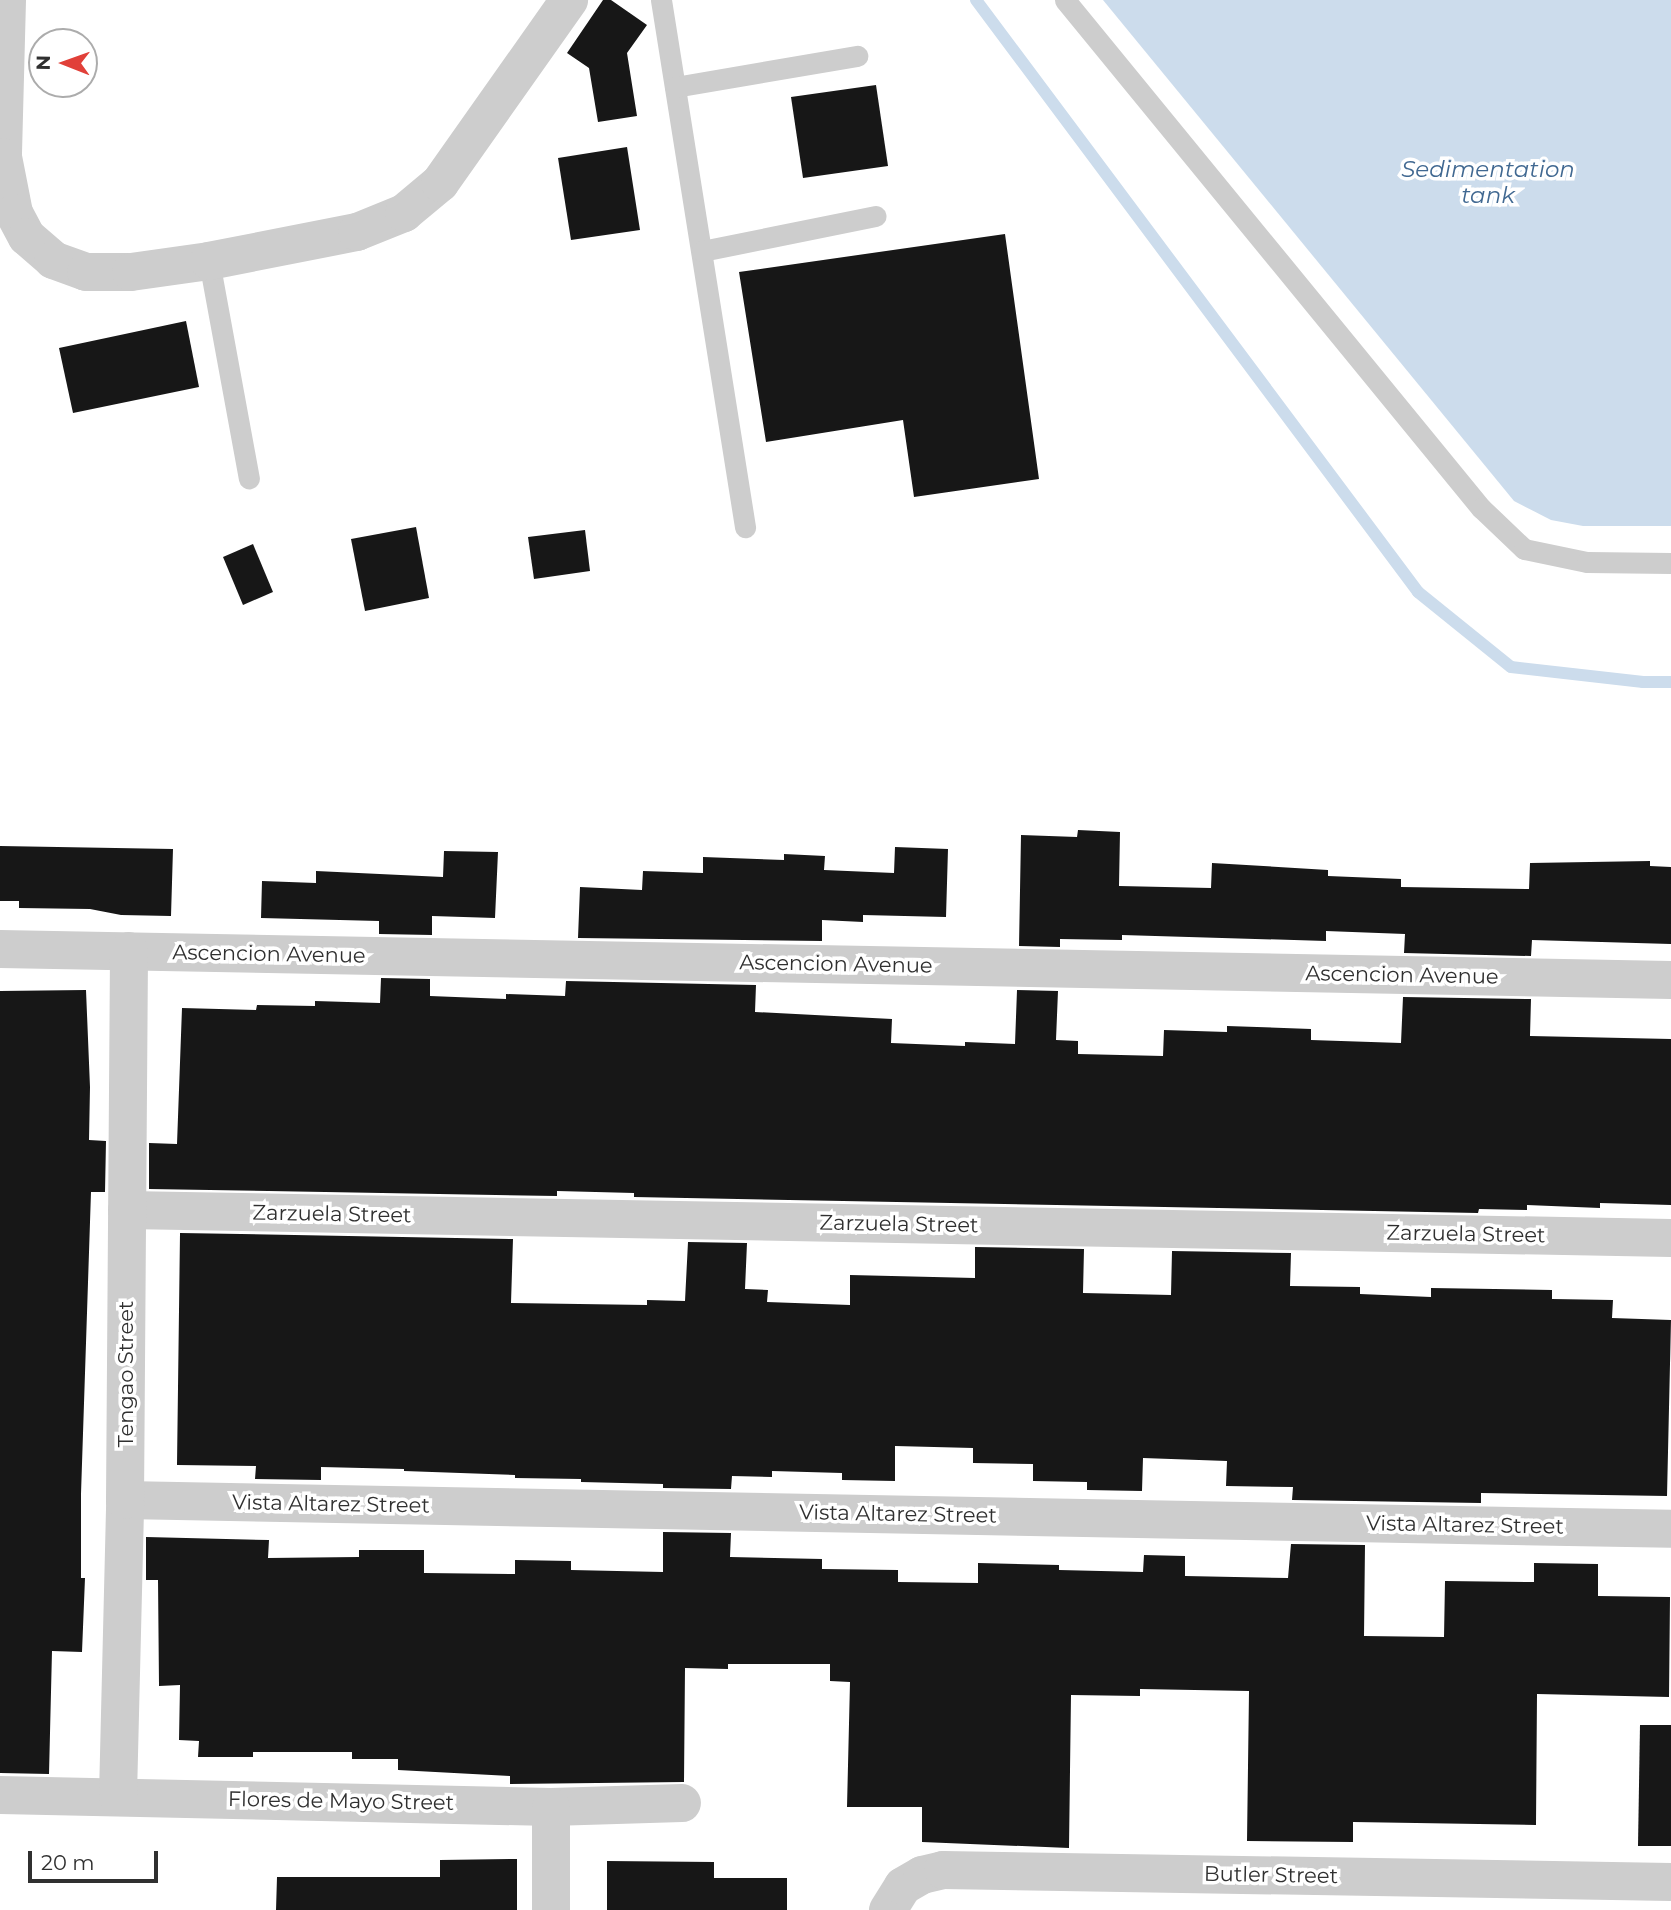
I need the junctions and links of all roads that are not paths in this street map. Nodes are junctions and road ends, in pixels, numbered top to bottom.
1 (7, 0) edge
2 (569, 0) edge
3 (661, 0) edge
4 (1066, 0) edge
5 (857, 56) dead end
6 (675, 87) junction
7 (875, 216) dead end
8 (702, 251) junction
9 (209, 261) junction
10 (249, 478) dead end
11 (745, 527) dead end
12 (1671, 563) edge
13 (0, 949) edge
14 (129, 951) junction
15 (1671, 980) edge
16 (127, 1210) junction
17 (1671, 1238) edge
18 (125, 1500) junction
19 (1671, 1529) edge
20 (0, 1795) edge
21 (118, 1796) junction
22 (682, 1803) dead end
23 (551, 1807) junction
24 (1671, 1882) edge
25 (551, 1910) edge
26 (888, 1910) edge

1 - 9 street
2 - 9 street
3 - 6 lane
4 - 12 lane
5 - 6 lane
6 - 8 lane
7 - 8 lane
8 - 11 lane
9 - 10 lane
13 - 14 street, Ascencion Avenue
14 - 15 street, Ascencion Avenue
14 - 16 street, Tengao Street
16 - 17 street, Zarzuela Street
16 - 18 street, Tengao Street
18 - 19 street, Vista Altarez Street
18 - 21 street, Tengao Street
20 - 21 street, Flores de Mayo Street
21 - 23 street, Flores de Mayo Street
22 - 23 street, Flores de Mayo Street
23 - 25 street
24 - 26 street, Butler Street

